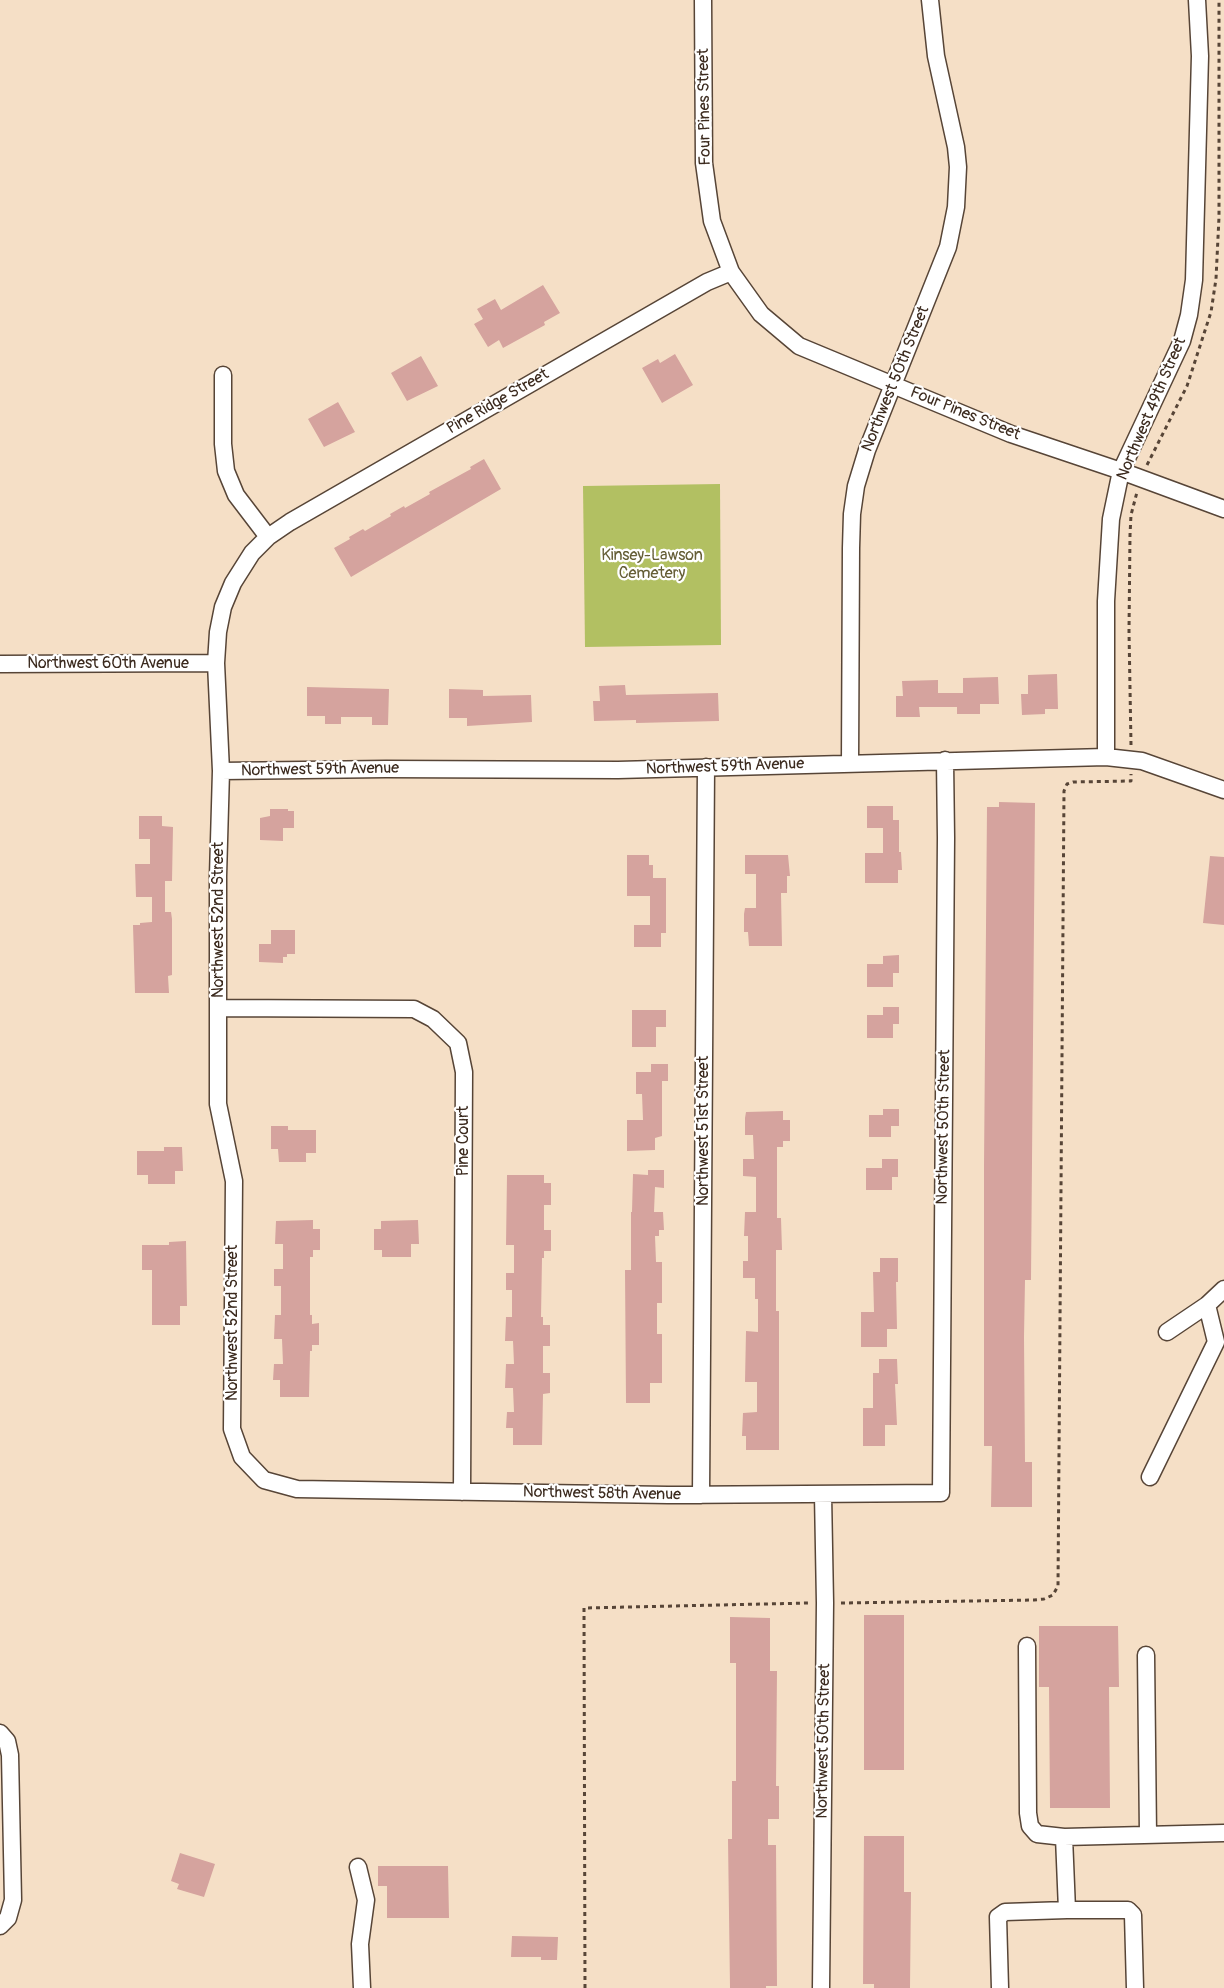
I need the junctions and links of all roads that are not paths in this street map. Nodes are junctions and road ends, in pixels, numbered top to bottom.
1 (703, 0) edge
2 (930, 0) edge
3 (1197, 0) edge
4 (731, 272) junction
5 (223, 375) dead end
6 (894, 385) junction
7 (1121, 471) junction
8 (1224, 509) edge
9 (268, 537) junction
10 (216, 663) junction
11 (0, 664) edge
12 (1106, 757) junction
13 (945, 760) junction
14 (850, 763) junction
15 (706, 767) junction
16 (220, 772) junction
17 (1224, 790) edge
18 (218, 1008) junction
19 (1224, 1289) edge
20 (1207, 1305) junction
21 (1167, 1332) dead end
22 (1150, 1477) dead end
23 (264, 1480) joint
24 (462, 1492) junction
25 (941, 1493) joint
26 (701, 1494) junction
27 (823, 1494) junction
28 (1027, 1646) dead end
29 (1146, 1655) dead end
30 (0, 1734) edge
31 (1224, 1833) edge
32 (1148, 1834) junction
33 (1064, 1837) junction
34 (358, 1867) dead end
35 (1067, 1910) junction
36 (0, 1926) edge
37 (362, 1988) edge
38 (822, 1988) edge
39 (1000, 1988) edge
40 (1135, 1988) edge

1 - 4 street, Four Pines Street
2 - 6 street, Northwest 50th Street
3 - 7 street, Northwest 49th Street
4 - 6 street, Four Pines Street
4 - 9 street, Pine Ridge Street
5 - 9 street
6 - 7 street, Four Pines Street
6 - 14 street, Northwest 50th Street
7 - 8 street, Four Pines Street
7 - 12 street, Northwest 49th Street
9 - 10 street, Northwest 52nd Street
10 - 11 street, Northwest 60th Avenue
10 - 16 street, Northwest 52nd Street
12 - 13 street, Northwest 59th Avenue
12 - 17 street, Northwest 59th Avenue
13 - 14 street, Northwest 59th Avenue
13 - 25 street, Northwest 50th Street
14 - 15 street, Northwest 59th Avenue
15 - 16 street, Northwest 59th Avenue
15 - 26 street, Northwest 51st Street
16 - 18 street, Northwest 52nd Street
18 - 23 street, Northwest 52nd Street
18 - 24 street, Pine Court
19 - 20 street
20 - 21 street
20 - 22 street
23 - 24 street, Northwest 58th Avenue
24 - 26 street, Northwest 58th Avenue
25 - 27 street, Northwest 58th Avenue
26 - 27 street, Northwest 58th Avenue
27 - 38 street, Northwest 50th Street
28 - 33 street
29 - 32 street
30 - 36 street
31 - 32 street
32 - 33 street
33 - 35 street
34 - 37 street
35 - 39 street
35 - 40 street

